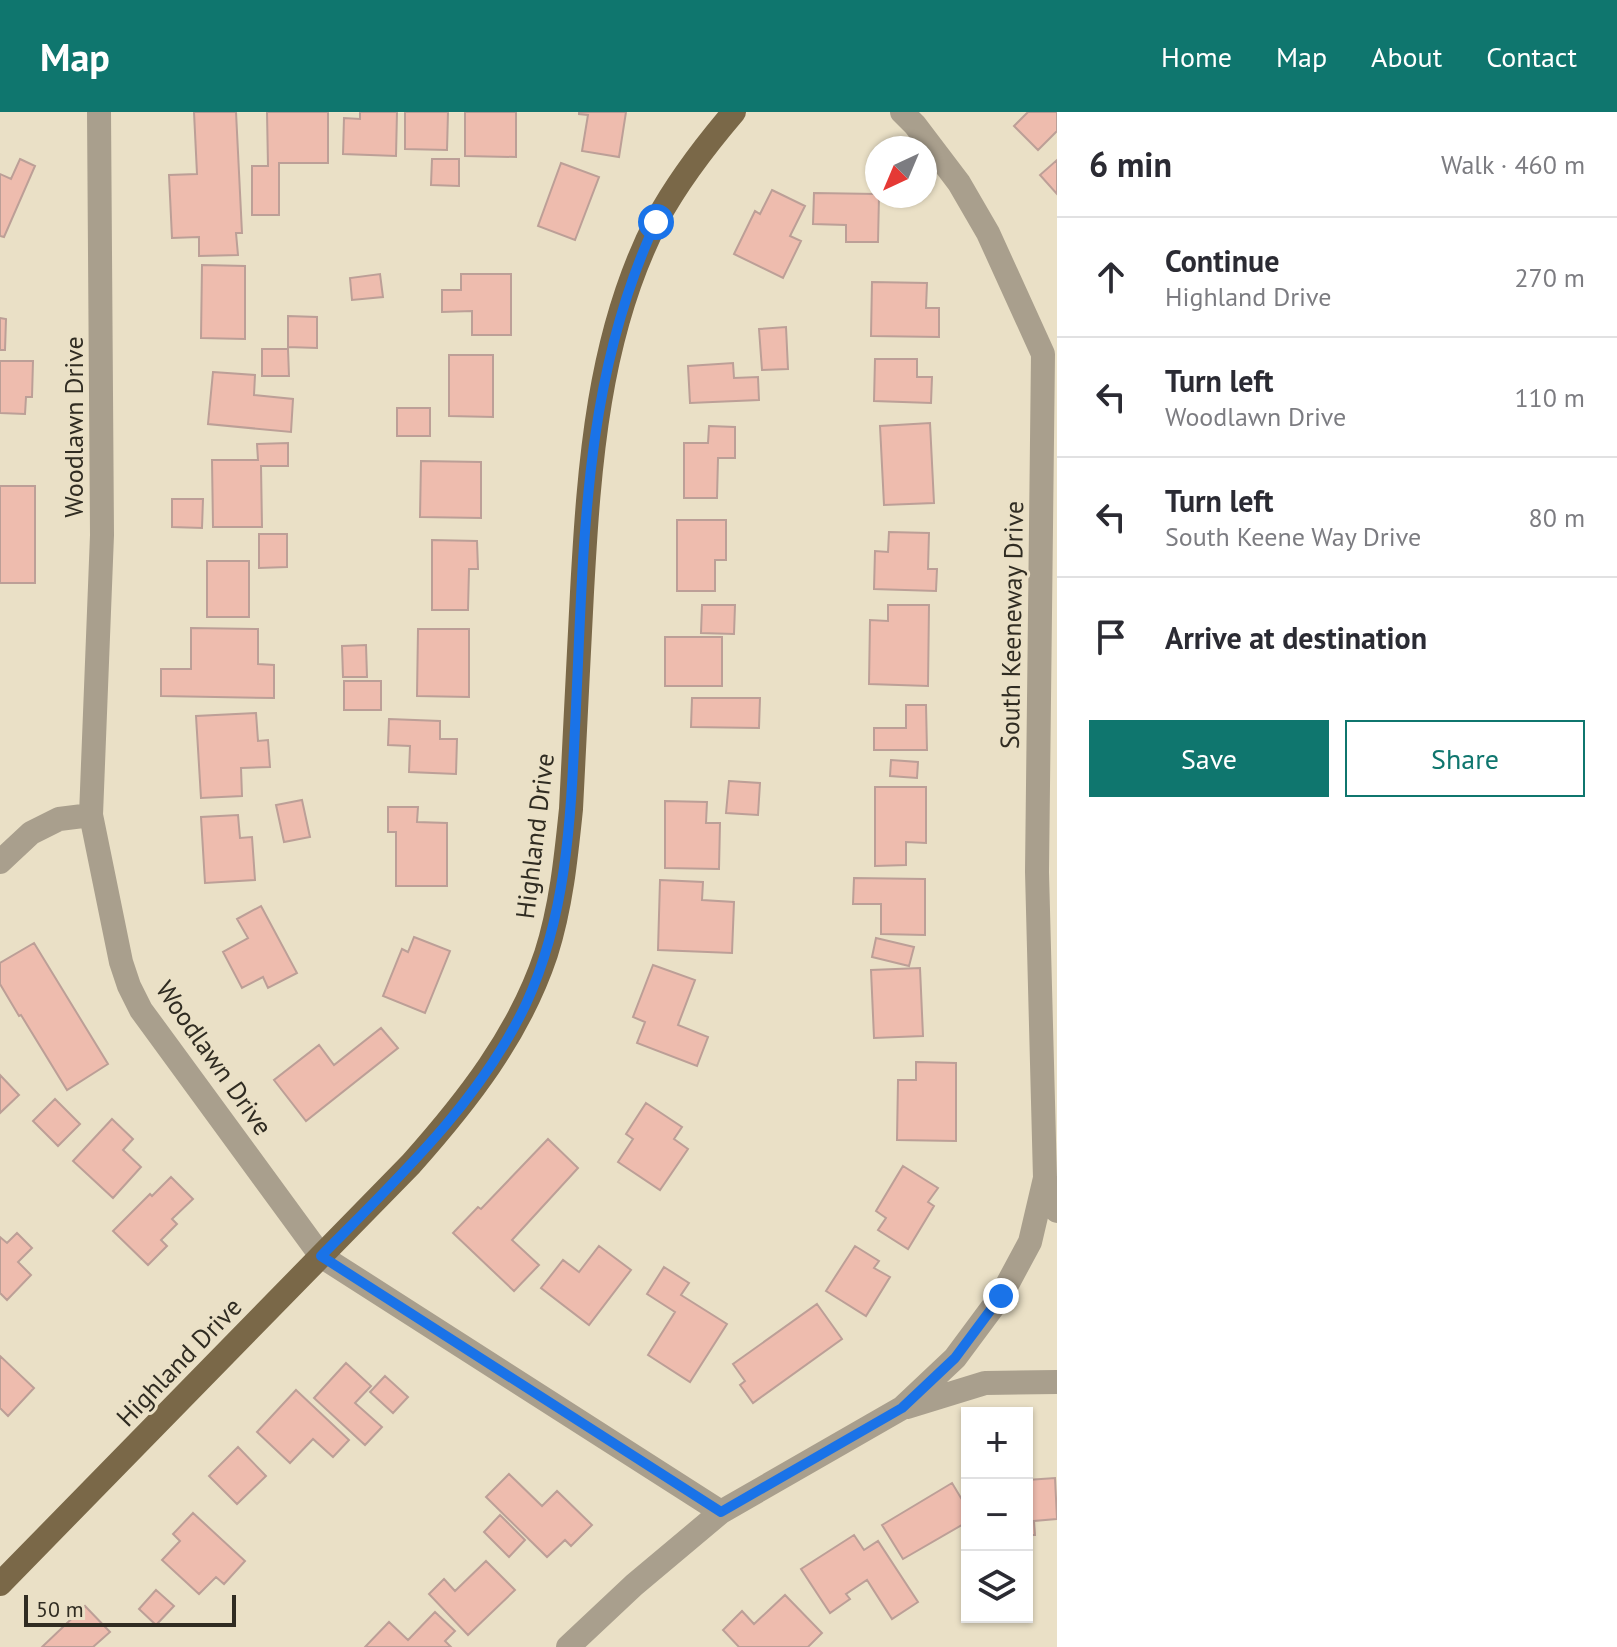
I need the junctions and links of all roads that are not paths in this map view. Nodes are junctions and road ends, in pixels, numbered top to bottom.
1 (99, 112) edge
2 (734, 112) edge
3 (902, 112) edge
4 (1050, 359) edge
5 (91, 815) junction
6 (0, 862) edge
7 (1047, 873) edge
8 (1045, 1178) junction
9 (1057, 1211) edge
10 (321, 1256) junction
11 (1057, 1382) edge
12 (902, 1408) junction
13 (721, 1512) junction
14 (0, 1584) edge
15 (568, 1647) edge

1 - 5 street, Woodlawn Drive
2 - 10 main road, Highland Drive
3 - 4 street, South Keeneway Drive
4 - 7 street, South Keeneway Drive
5 - 6 street
5 - 10 street, Woodlawn Drive
7 - 8 street, South Keeneway Drive
8 - 9 street
8 - 12 street
10 - 13 street, Woodlawn Drive
10 - 14 main road, Highland Drive
11 - 12 street
12 - 13 street
13 - 15 street

